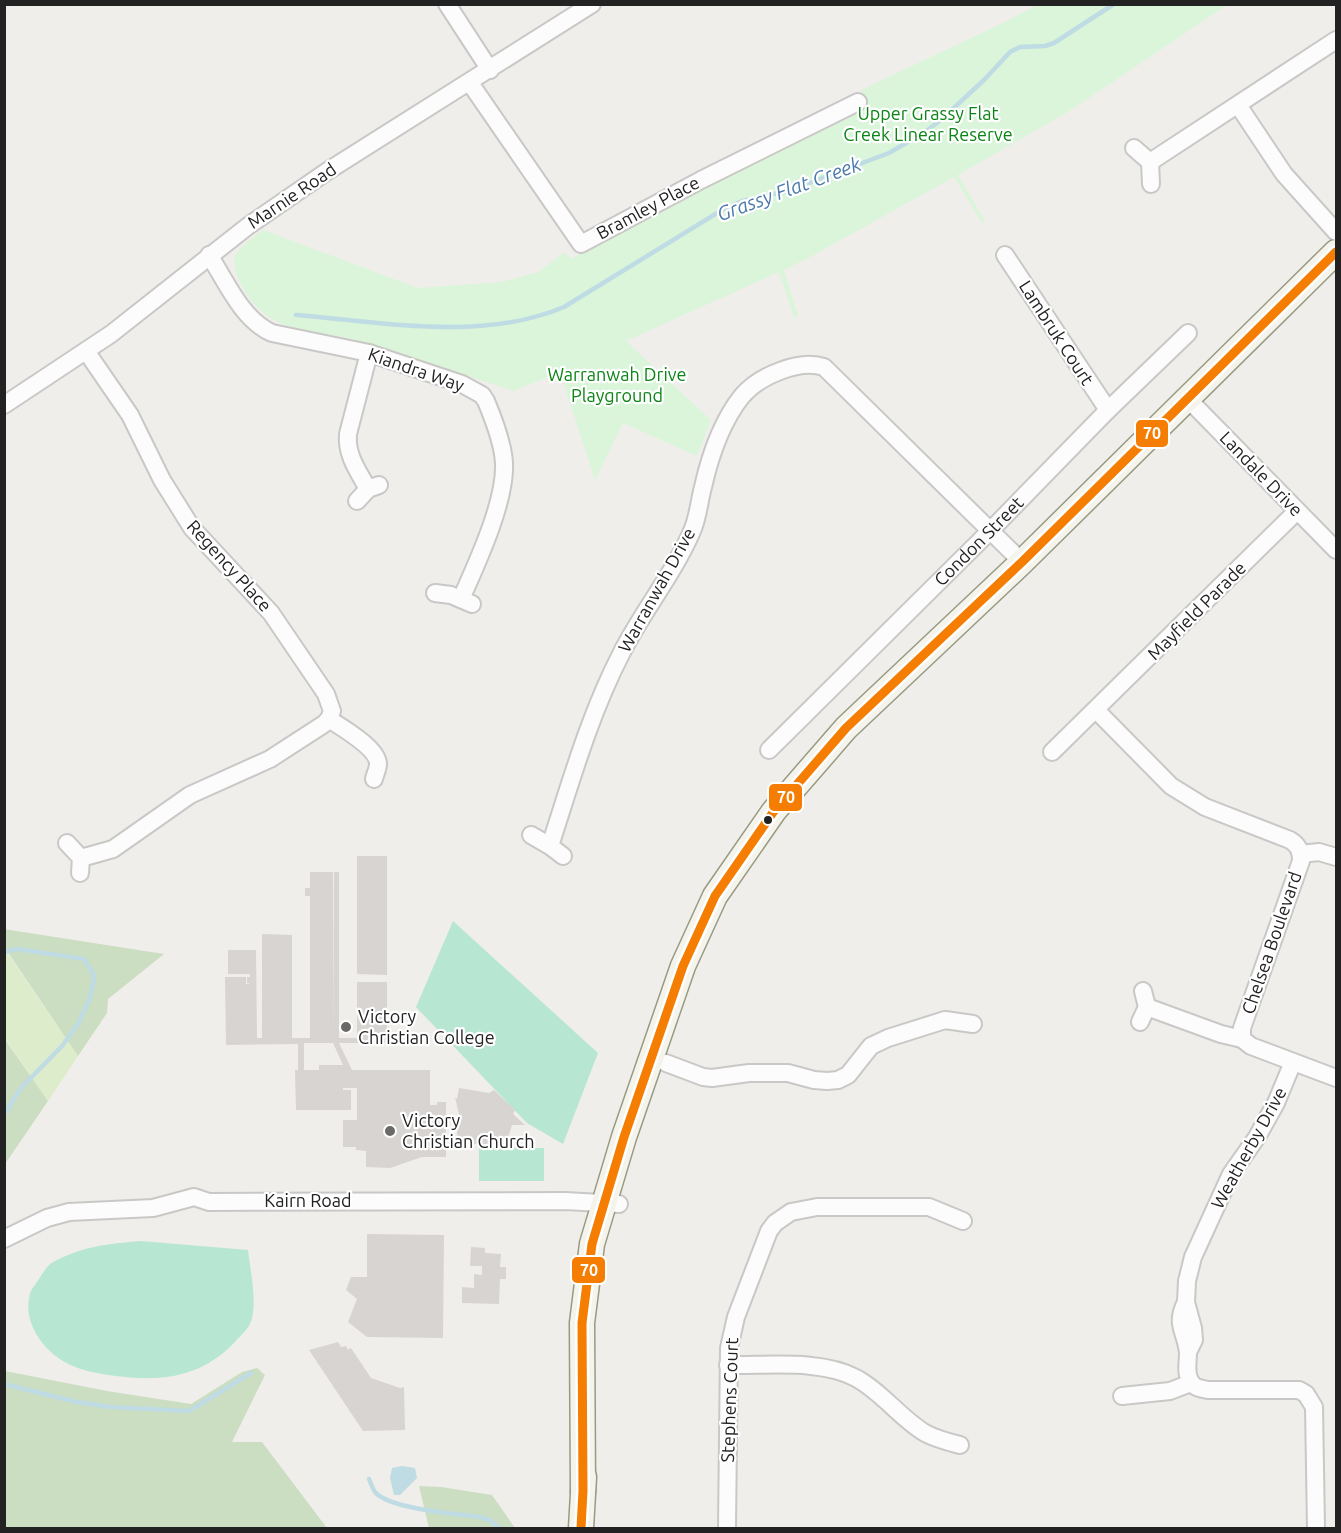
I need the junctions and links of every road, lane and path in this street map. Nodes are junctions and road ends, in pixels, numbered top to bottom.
1 (447, 4) edge
2 (592, 4) edge
3 (1336, 40) edge
4 (490, 70) junction
5 (470, 83) junction
6 (858, 102) dead end
7 (1238, 105) junction
8 (1134, 148) dead end
9 (1150, 162) junction
10 (1151, 184) dead end
11 (1336, 232) edge
12 (1336, 252) edge
13 (209, 255) junction
14 (1005, 255) dead end
15 (1188, 333) dead end
16 (86, 351) junction
17 (369, 353) junction
18 (1187, 398) junction
19 (4, 405) edge
20 (1108, 410) junction
21 (368, 492) dead end
22 (1298, 511) junction
23 (989, 532) junction
24 (1336, 550) edge
25 (1022, 562) junction
26 (435, 592) dead end
27 (1096, 710) junction
28 (329, 719) junction
29 (769, 750) dead end
30 (1052, 752) dead end
31 (374, 779) dead end
32 (762, 829) junction
33 (531, 835) dead end
34 (67, 843) dead end
35 (1301, 854) junction
36 (1336, 857) edge
37 (1143, 1006) dead end
38 (973, 1024) dead end
39 (1242, 1039) junction
40 (1293, 1062) junction
41 (666, 1063) junction
42 (1336, 1078) edge
43 (612, 1203) junction
44 (963, 1221) dead end
45 (4, 1239) edge
46 (728, 1365) junction
47 (1191, 1383) junction
48 (1118, 1396) dead end
49 (960, 1445) dead end
50 (581, 1528) edge
51 (727, 1528) edge
52 (1316, 1528) edge

1 - 4 street
2 - 4 street, Marnie Road
3 - 7 street
4 - 5 street, Marnie Road
5 - 6 street, Bramley Place
5 - 13 street, Marnie Road
7 - 9 street
7 - 11 street
8 - 9 street
9 - 10 street
12 - 18 main road
13 - 16 street, Marnie Road
13 - 17 street, Kiandra Way
14 - 20 street, Lambruk Court
15 - 20 street, Condon Street
16 - 19 street, Marnie Road
16 - 28 street, Regency Place
17 - 21 street
17 - 26 street, Kiandra Way
18 - 22 street, Landale Drive
18 - 25 main road
20 - 23 street, Condon Street
22 - 24 street, Landale Drive
22 - 27 street, Mayfield Parade
23 - 25 street, Warranwah Drive
23 - 29 street, Condon Street
23 - 33 street, Warranwah Drive
25 - 32 main road
27 - 30 street, Mayfield Parade
27 - 35 street
28 - 31 street
28 - 34 street
32 - 41 main road
32 - 43 main road
35 - 36 street
35 - 39 street, Chelsea Boulevard
37 - 39 street
38 - 41 street
39 - 40 street, Chelsea Boulevard
40 - 42 street, Chelsea Boulevard
40 - 47 street, Weatherby Drive
41 - 43 main road
43 - 45 street, Kairn Road
43 - 50 main road
44 - 46 street, Stephens Court
46 - 49 street
46 - 51 street, Stephens Court
47 - 48 street
47 - 52 street

